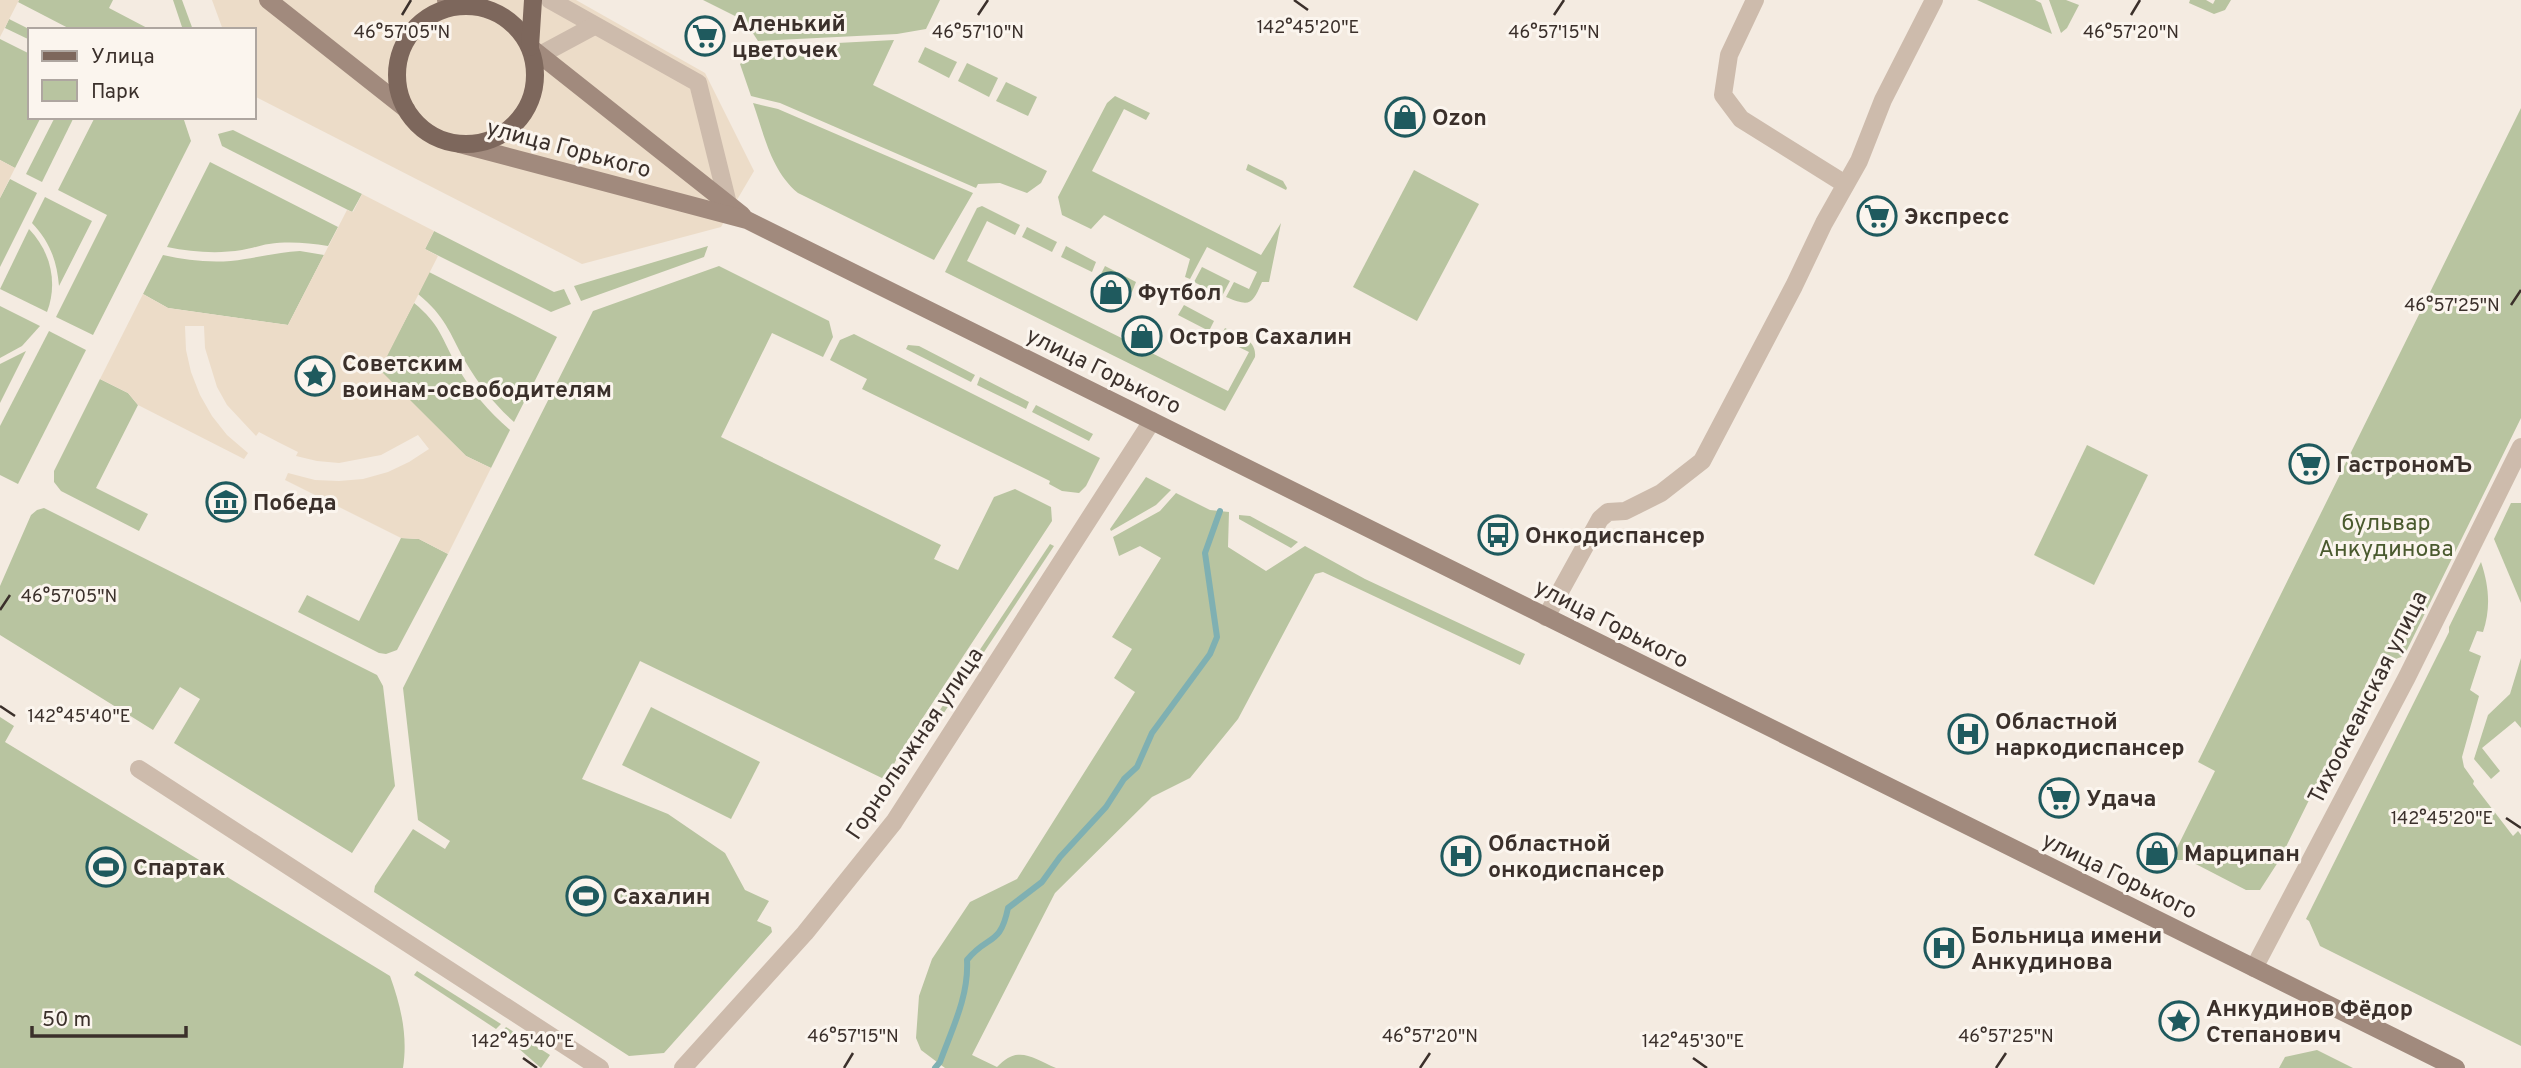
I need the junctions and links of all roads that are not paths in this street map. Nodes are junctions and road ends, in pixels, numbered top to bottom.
1 (268, 0) edge
2 (446, 0) edge
3 (533, 0) edge
4 (550, 0) edge
5 (1755, 0) edge
6 (1934, 0) edge
7 (471, 3) edge
8 (594, 26) junction
9 (535, 51) junction
10 (406, 109) junction
11 (460, 144) junction
12 (1845, 184) junction
13 (728, 204) junction
14 (747, 220) junction
15 (1152, 421) junction
16 (2521, 447) edge
17 (1546, 617) junction
18 (139, 769) dead end
19 (2253, 968) junction
20 (600, 1068) edge
21 (684, 1068) edge
22 (2456, 1068) edge

1 - 10 main road
2 - 7 main road
3 - 9 main road
4 - 8 street
5 - 12 street
6 - 12 street
7 - 9 main road
7 - 10 main road
8 - 9 street
8 - 13 street
9 - 11 main road
9 - 13 main road, улица Горького
10 - 11 main road
11 - 14 main road, улица Горького
12 - 17 street
13 - 14 main road, улица Горького
14 - 15 main road, улица Горького
15 - 17 main road, улица Горького
15 - 21 street, Горнолыжная улица
16 - 19 street, Тихоокеанская улица
17 - 19 main road, улица Горького
18 - 20 street
19 - 22 main road, улица Горького

